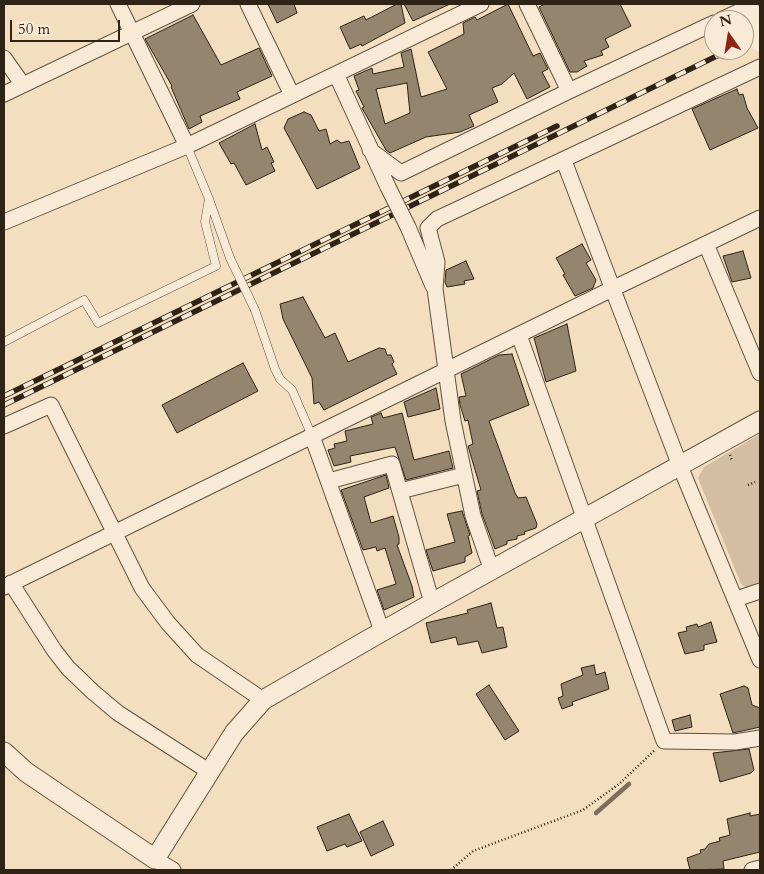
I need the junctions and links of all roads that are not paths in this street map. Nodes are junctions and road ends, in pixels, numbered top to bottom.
1 (118, 4) edge
2 (192, 4) edge
3 (248, 4) edge
4 (481, 4) edge
5 (527, 4) edge
6 (754, 18) edge
7 (704, 28) edge
8 (131, 33) junction
9 (760, 41) edge
10 (4, 58) edge
11 (760, 67) edge
12 (336, 74) junction
13 (22, 85) junction
14 (569, 90) junction
15 (4, 94) edge
16 (292, 95) junction
17 (187, 146) junction
18 (370, 150) junction
19 (564, 161) junction
20 (210, 199) junction
21 (760, 218) edge
22 (4, 222) edge
23 (706, 244) junction
24 (612, 288) junction
25 (436, 289) junction
26 (519, 335) junction
27 (4, 342) edge
28 (447, 371) junction
29 (760, 373) edge
30 (760, 421) edge
31 (4, 426) edge
32 (312, 436) junction
33 (680, 466) junction
34 (464, 475) junction
35 (329, 481) junction
36 (400, 492) junction
37 (584, 520) junction
38 (113, 533) junction
39 (492, 570) junction
40 (8, 585) edge
41 (760, 591) edge
42 (736, 599) junction
43 (432, 603) junction
44 (382, 631) junction
45 (760, 660) edge
46 (263, 700) junction
47 (760, 738) edge
48 (4, 752) edge
49 (210, 772) junction
50 (155, 859) junction
51 (760, 868) edge
52 (173, 870) edge
53 (752, 870) edge

1 - 8 street
2 - 8 street
3 - 16 street
4 - 12 street
5 - 14 street
6 - 9 main road, bridge
7 - 14 street
8 - 13 street
8 - 17 street
10 - 13 street
11 - 19 street
12 - 16 street
12 - 18 street
13 - 15 street
14 - 18 street
16 - 17 street
17 - 20 lane
17 - 22 street
18 - 25 street, bridge
19 - 24 street
19 - 25 street
20 - 27 lane
20 - 32 lane, bridge
21 - 23 street
23 - 24 street
23 - 29 street
24 - 26 street
24 - 33 street
25 - 28 street
26 - 28 street
26 - 37 street
28 - 32 street
28 - 34 street
30 - 33 street
31 - 38 street
32 - 35 street
32 - 38 street
33 - 37 street
33 - 42 street
34 - 36 street
34 - 39 street
35 - 36 street
35 - 44 street
36 - 43 street
37 - 39 street
37 - 47 street
38 - 40 street
38 - 46 street
39 - 43 street
40 - 49 street
41 - 42 street
42 - 45 street
43 - 44 street
44 - 46 street
46 - 49 street
48 - 50 street
49 - 50 street
50 - 52 street
51 - 53 street

